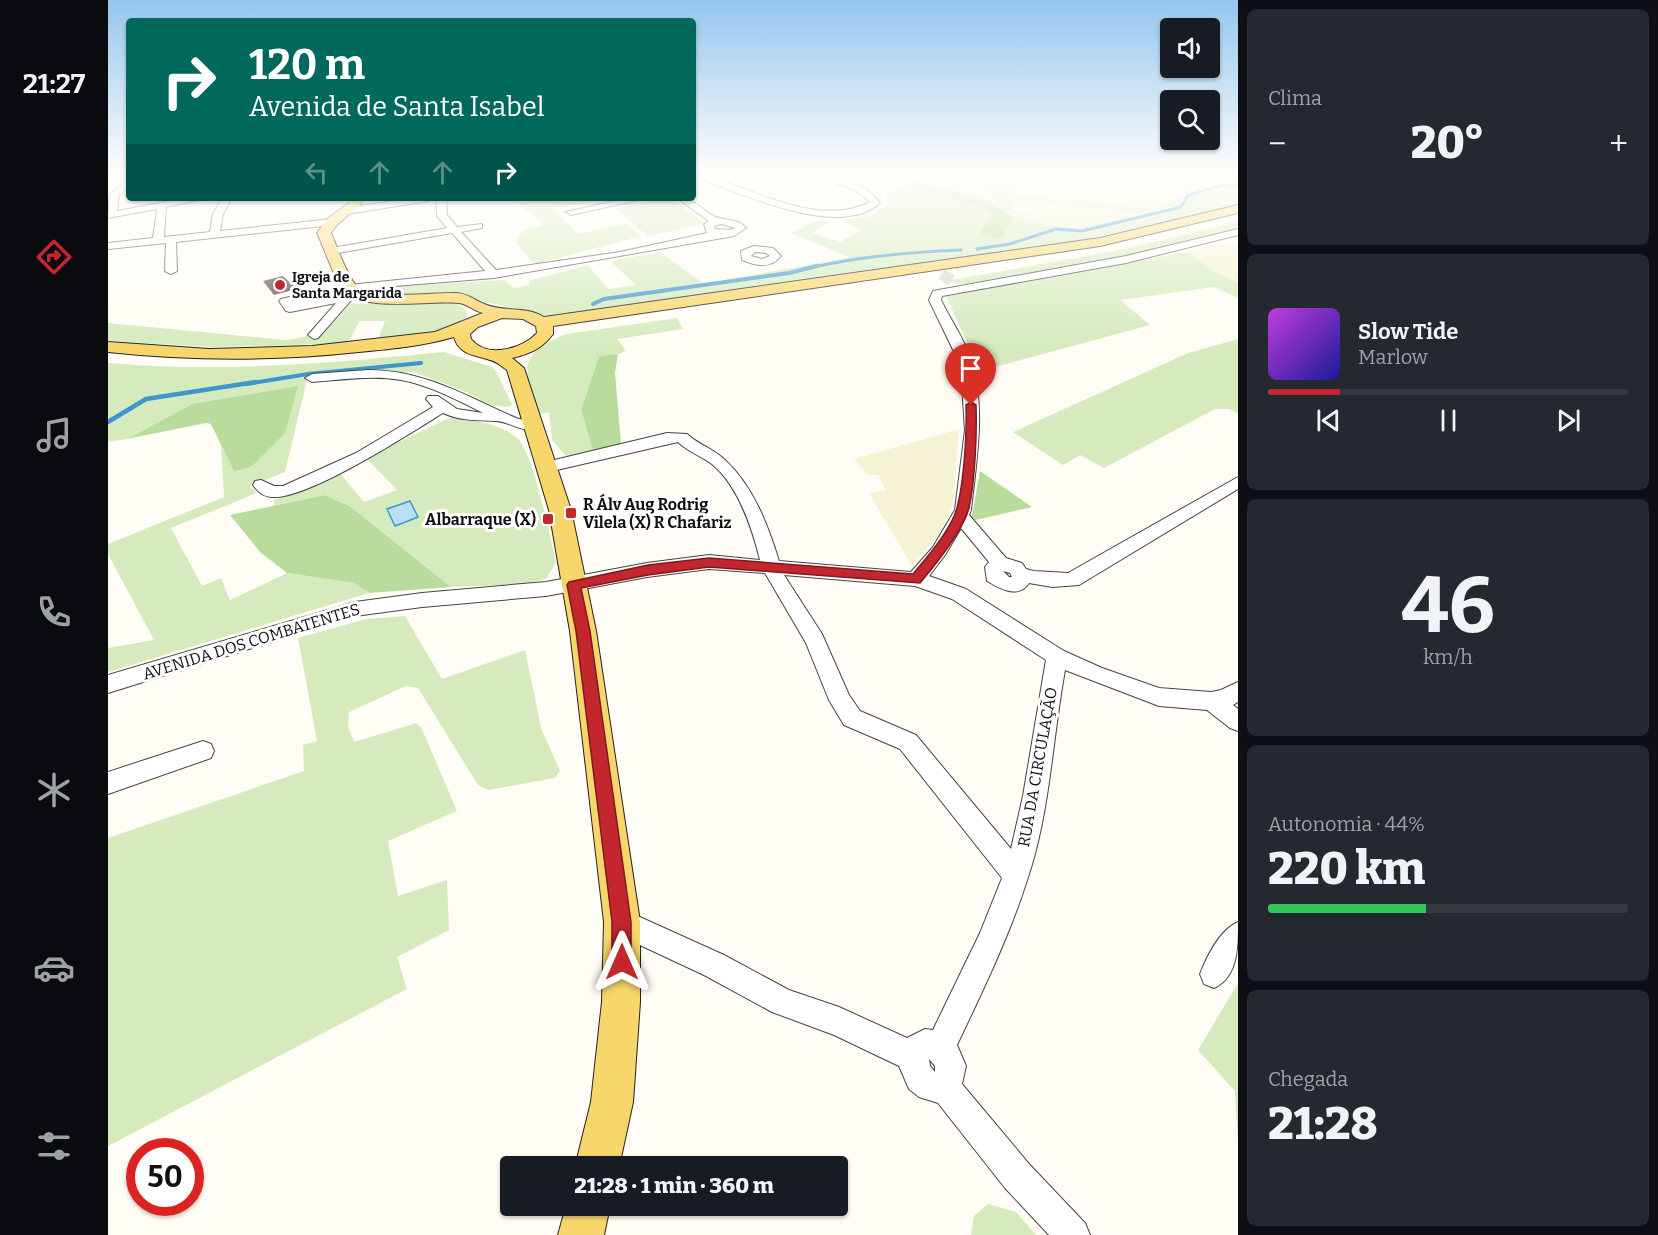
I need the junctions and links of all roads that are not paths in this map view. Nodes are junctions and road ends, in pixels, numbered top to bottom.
1 (159, 233) edge
2 (215, 233) joint
3 (219, 233) edge
4 (324, 233) edge
5 (440, 233) edge
6 (457, 233) edge
7 (698, 233) edge
8 (725, 233) edge
9 (1139, 233) edge
10 (1175, 233) edge
11 (1236, 233) edge
12 (171, 239) junction
13 (158, 241) junction
14 (744, 241) dead end
15 (660, 244) junction
16 (108, 246) edge
17 (332, 251) junction
18 (586, 258) junction
19 (171, 271) dead end
20 (494, 275) junction
21 (351, 292) junction
22 (311, 304) dead end
23 (474, 317) junction
24 (543, 328) junction
25 (314, 335) dead end
26 (467, 346) junction
27 (108, 347) edge
28 (108, 358) edge
29 (520, 359) junction
30 (312, 378) dead end
31 (423, 382) junction
32 (440, 409) junction
33 (502, 417) junction
34 (534, 424) junction
35 (548, 467) junction
36 (1238, 482) edge
37 (261, 485) dead end
38 (960, 516) junction
39 (771, 566) junction
40 (1001, 573) junction
41 (916, 579) junction
42 (573, 585) junction
43 (982, 609) junction
44 (1057, 657) junction
45 (108, 684) edge
46 (1238, 691) edge
47 (1211, 701) junction
48 (1238, 721) edge
49 (203, 751) dead end
50 (108, 783) edge
51 (1016, 876) junction
52 (622, 922) junction
53 (1238, 936) edge
54 (1214, 974) dead end
55 (927, 1053) junction
56 (600, 1156) edge
57 (586, 1216) edge
58 (581, 1235) edge
59 (1073, 1235) edge

1 - 13 street
2 - 3 street
2 - 12 street
4 - 17 main road
5 - 17 street
6 - 20 street
7 - 15 street
8 - 14 street
9 - 24 main road
10 - 24 main road
11 - 38 street
12 - 13 street
12 - 19 street
13 - 16 street
15 - 18 street
15 - 18 street
17 - 21 main road
18 - 20 street
20 - 21 street
21 - 22 street
21 - 23 main road
21 - 25 street
23 - 24 main road
23 - 26 main road
23 - 27 main road
24 - 29 main road
26 - 28 main road
26 - 29 main road
29 - 34 main road
30 - 31 street
31 - 32 street
31 - 33 street
32 - 33 street
32 - 37 street
33 - 34 street
34 - 35 main road
35 - 39 street, RUA DA CIRCULAÇÃO
35 - 42 main road
36 - 40 street
38 - 40 street
38 - 41 street
39 - 41 street, AVENIDA DOS COMBATENTES
39 - 42 street, AVENIDA DOS COMBATENTES
39 - 51 street, RUA DA CIRCULAÇÃO
40 - 43 street
41 - 43 street, AVENIDA DOS COMBATENTES
42 - 45 street, AVENIDA DOS COMBATENTES
42 - 52 main road
43 - 44 street, AVENIDA DOS COMBATENTES
44 - 47 street, AVENIDA DOS COMBATENTES
44 - 51 street, RUA DA CIRCULAÇÃO
46 - 47 street
47 - 48 street
49 - 50 street
51 - 55 street, RUA DA CIRCULAÇÃO
52 - 55 street
52 - 56 main road
53 - 54 street
55 - 59 street
57 - 58 main road

